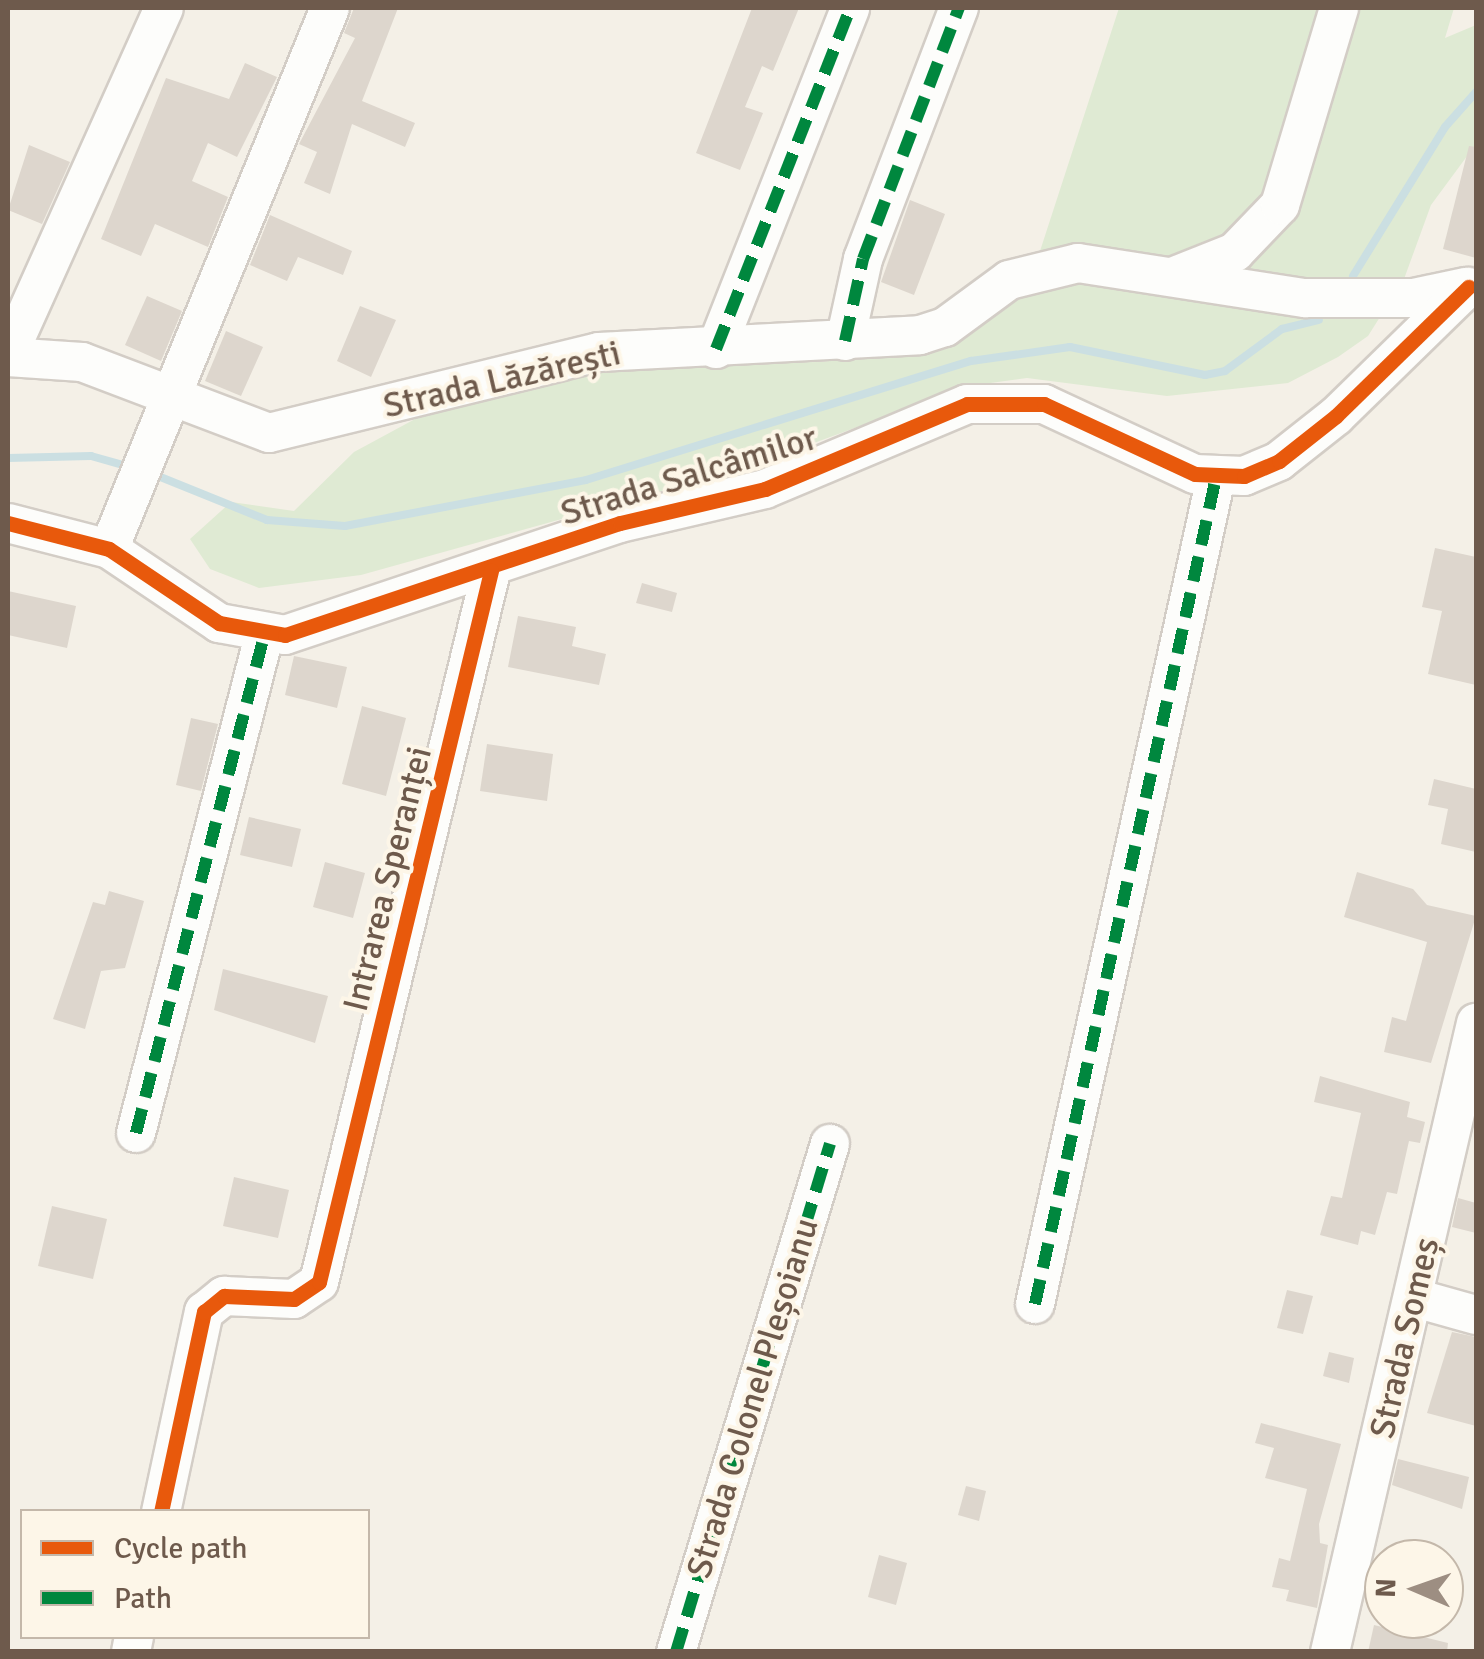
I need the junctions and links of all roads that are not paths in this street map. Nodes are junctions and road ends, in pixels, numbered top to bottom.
1 (164, 8) edge
2 (330, 8) edge
3 (850, 8) edge
4 (959, 8) edge
5 (1339, 8) edge
6 (1173, 277) junction
7 (1472, 285) edge
8 (845, 341) junction
9 (716, 349) junction
10 (8, 356) edge
11 (167, 400) junction
12 (1216, 478) junction
13 (8, 523) edge
14 (109, 549) junction
15 (491, 571) junction
16 (264, 636) junction
17 (1476, 1024) edge
18 (136, 1134) dead end
19 (830, 1144) dead end
20 (1415, 1298) junction
21 (1035, 1304) dead end
22 (1476, 1314) edge
23 (162, 1509) edge
24 (676, 1652) edge
25 (1330, 1652) edge

1 - 10 street
2 - 11 street
3 - 9 street
4 - 8 street
5 - 6 street, Strada Lăzărești
6 - 7 street, Strada Lăzărești
6 - 8 street, Strada Lăzărești
7 - 12 street
8 - 9 street, Strada Lăzărești
9 - 11 street, Strada Lăzărești
10 - 11 street, Strada Lăzărești
11 - 14 street
12 - 15 street, Strada Salcâmilor
12 - 21 street
13 - 14 street
14 - 16 street
15 - 16 street
15 - 23 street, Intrarea Speranței
16 - 18 street
17 - 20 street, Strada Someș
19 - 24 street, Strada Colonel Pleșoianu
20 - 22 street
20 - 25 street, Strada Someș

